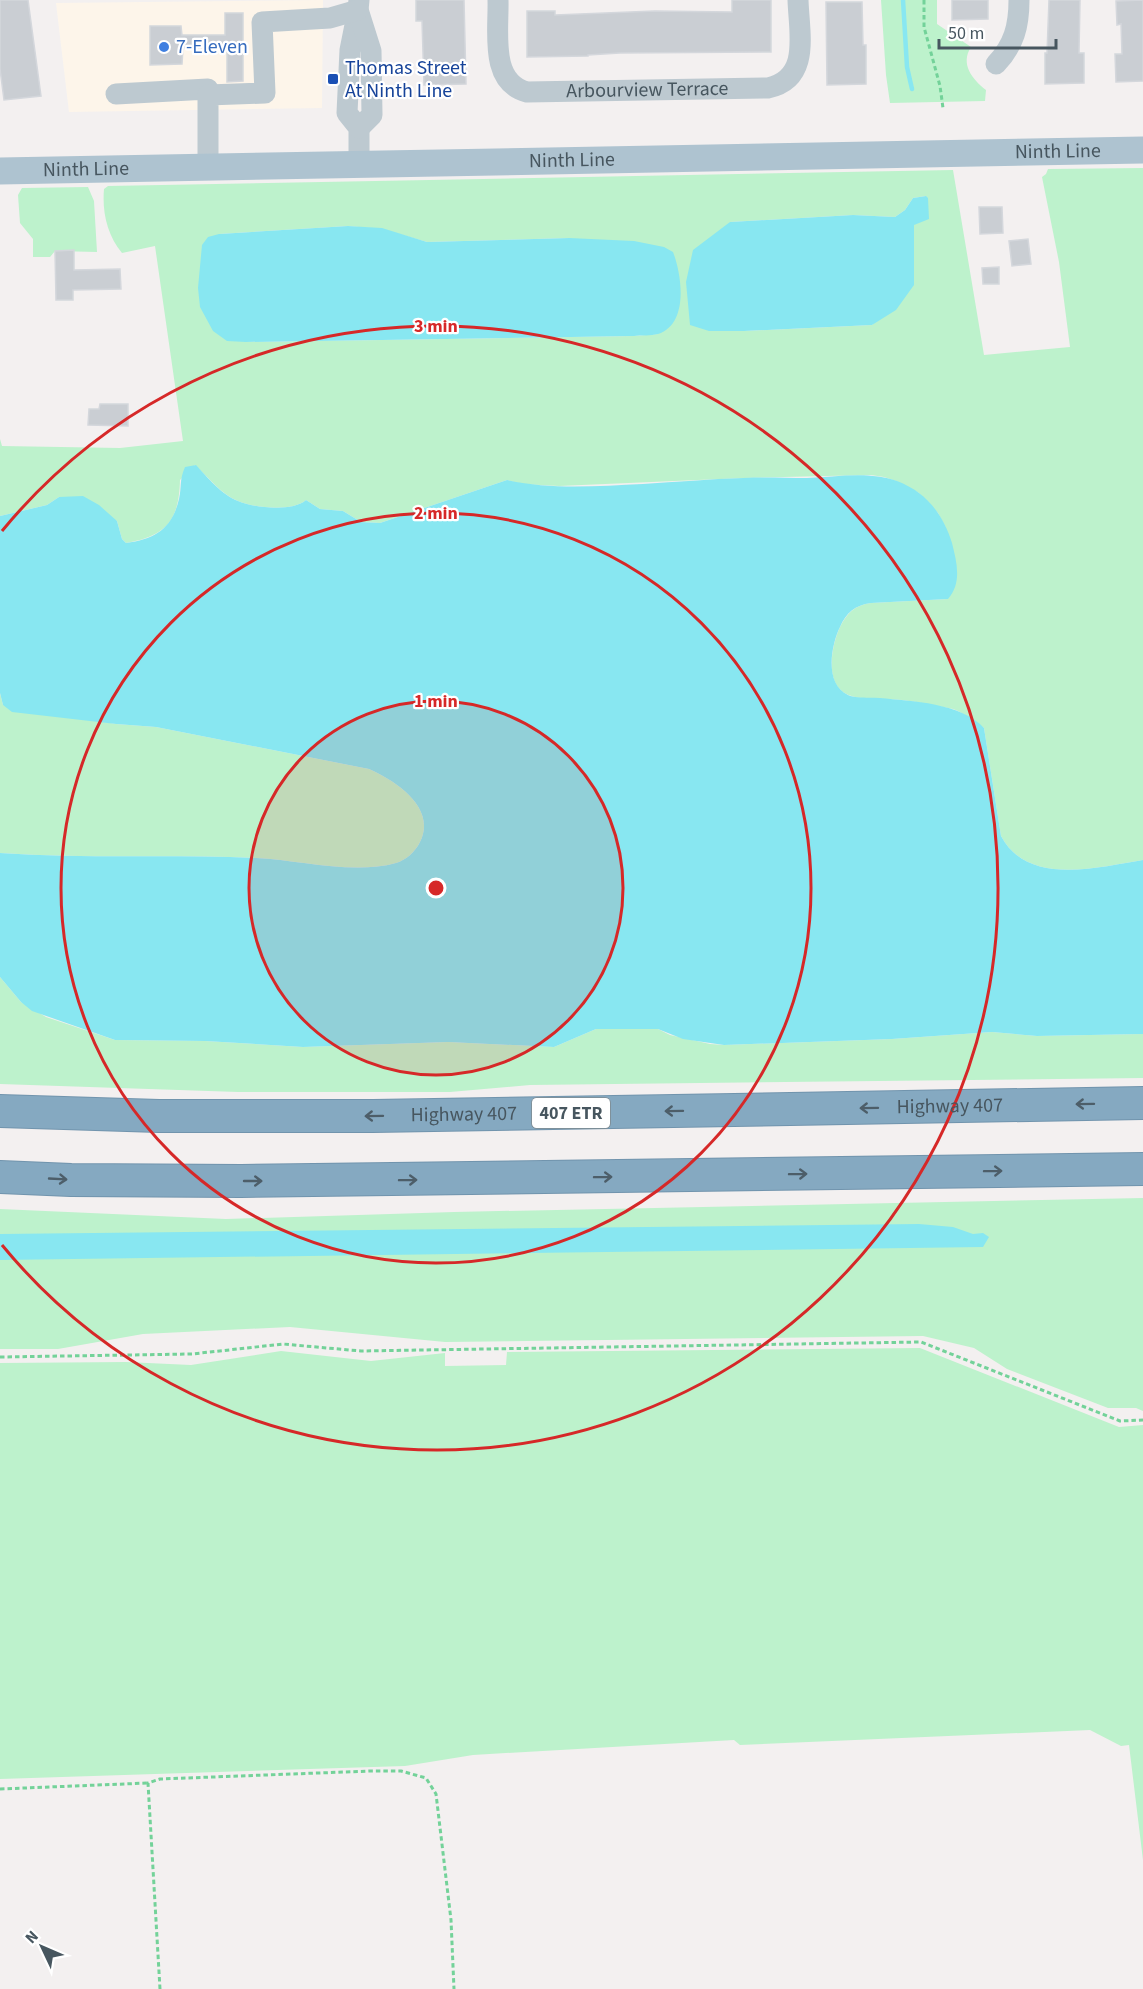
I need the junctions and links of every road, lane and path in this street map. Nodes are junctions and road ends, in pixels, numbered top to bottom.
1 (498, 0) edge
2 (798, 0) edge
3 (924, 0) edge
4 (1019, 0) edge
5 (358, 5) edge
6 (996, 64) dead end
7 (116, 94) dead end
8 (208, 95) junction
9 (943, 108) dead end
10 (1143, 150) edge
11 (359, 164) junction
12 (208, 167) junction
13 (0, 171) edge
14 (1143, 1103) edge
15 (0, 1111) edge
16 (1143, 1169) edge
17 (0, 1176) edge
18 (0, 1357) edge
19 (1143, 1420) edge
20 (148, 1783) junction
21 (0, 1789) edge
22 (160, 1989) edge
23 (454, 1989) edge

1 - 2 street, Arbourview Terrace
3 - 9 path
4 - 6 street
5 - 8 street
5 - 11 street
7 - 8 street
8 - 12 street
10 - 11 main road, Ninth Line
11 - 12 main road, Ninth Line
12 - 13 main road, Ninth Line
14 -> 15 highway, Highway 407 / 407 ETR
17 -> 16 highway
18 - 19 path
20 - 21 path
20 - 22 path
20 - 23 path

